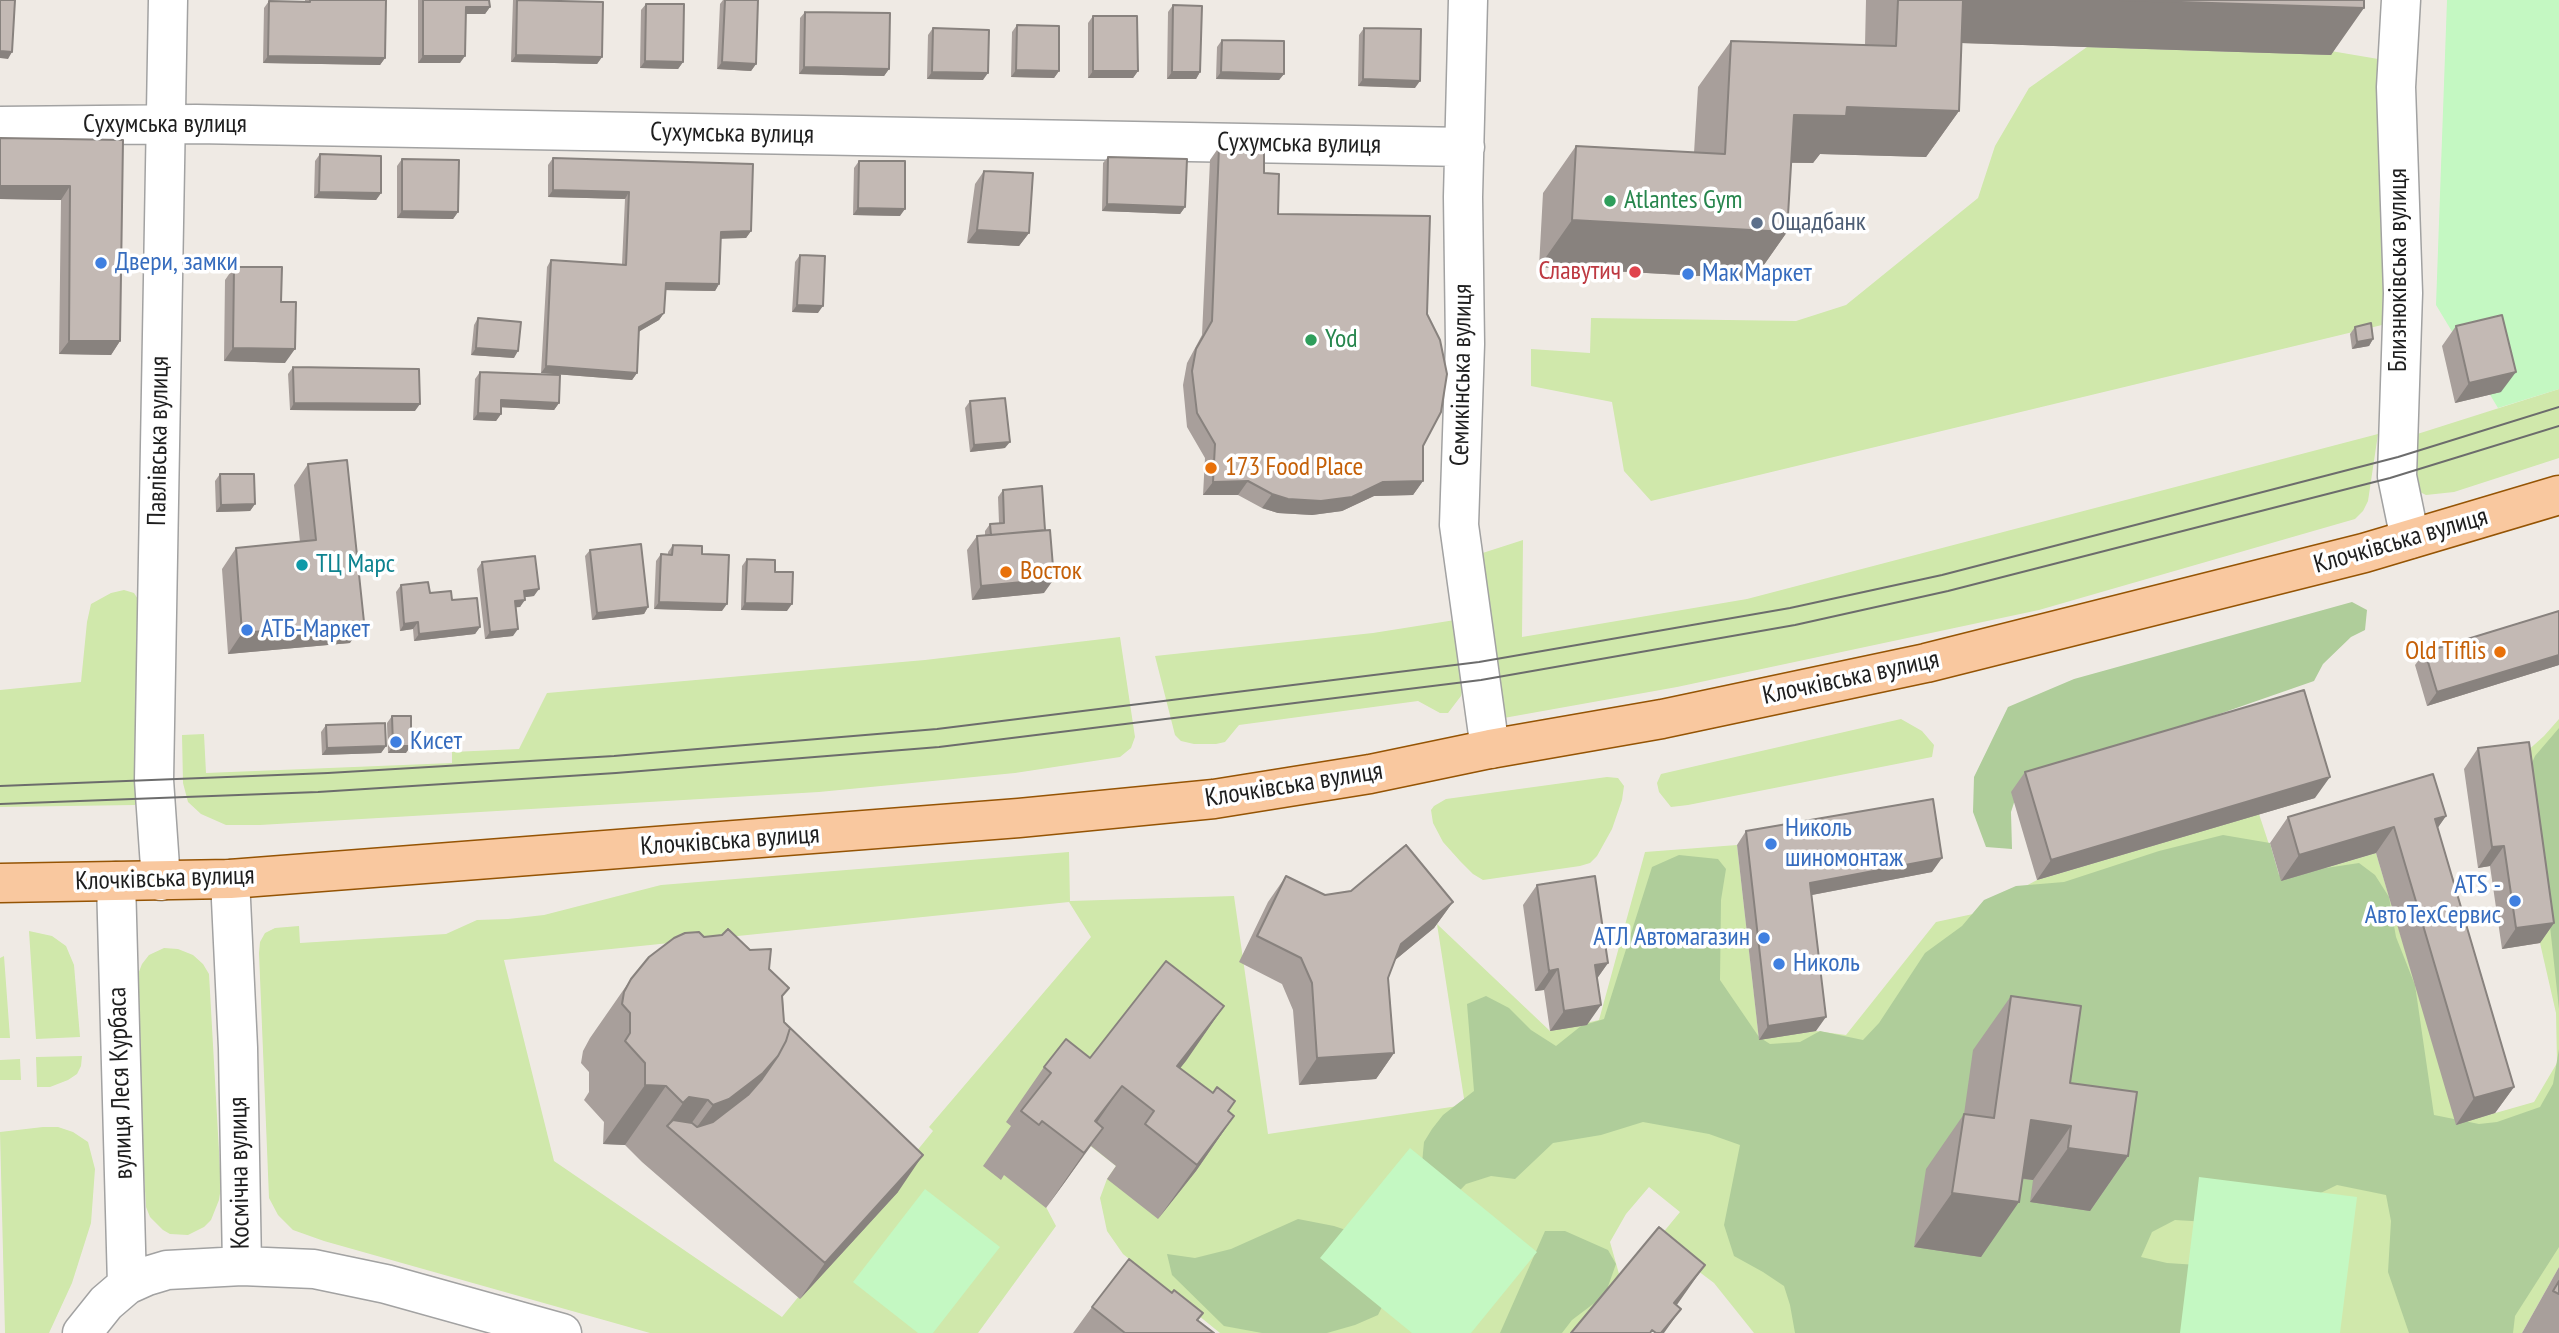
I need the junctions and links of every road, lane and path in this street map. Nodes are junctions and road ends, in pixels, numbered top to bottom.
1 (168, 0) edge
2 (1468, 0) edge
3 (2401, 0) edge
4 (166, 124) junction
5 (0, 127) edge
6 (1465, 147) junction
7 (2559, 495) edge
8 (2410, 539) junction
9 (1490, 749) junction
10 (230, 879) junction
11 (116, 881) junction
12 (162, 881) junction
13 (0, 883) edge
14 (242, 1266) junction
15 (127, 1285) junction
16 (82, 1333) edge
17 (562, 1333) edge

1 - 4 street, Павлівська вулиця
2 - 6 street, Семикінська вулиця
3 - 8 street, Близнюківська вулиця
4 - 5 street, Сухумська вулиця
4 - 6 street, Сухумська вулиця
4 - 12 street, Павлівська вулиця
6 - 9 street, Семикінська вулиця
7 - 8 main road, Клочківська вулиця
8 - 9 main road, Клочківська вулиця
9 - 10 main road, Клочківська вулиця
10 - 12 main road, Клочківська вулиця
10 - 14 street, Космічна вулиця
11 - 12 main road, Клочківська вулиця
11 - 13 main road, Клочківська вулиця
11 - 15 street, вулиця Леся Курбаса
14 - 15 street
14 - 17 street, Космічна вулиця
15 - 16 street

